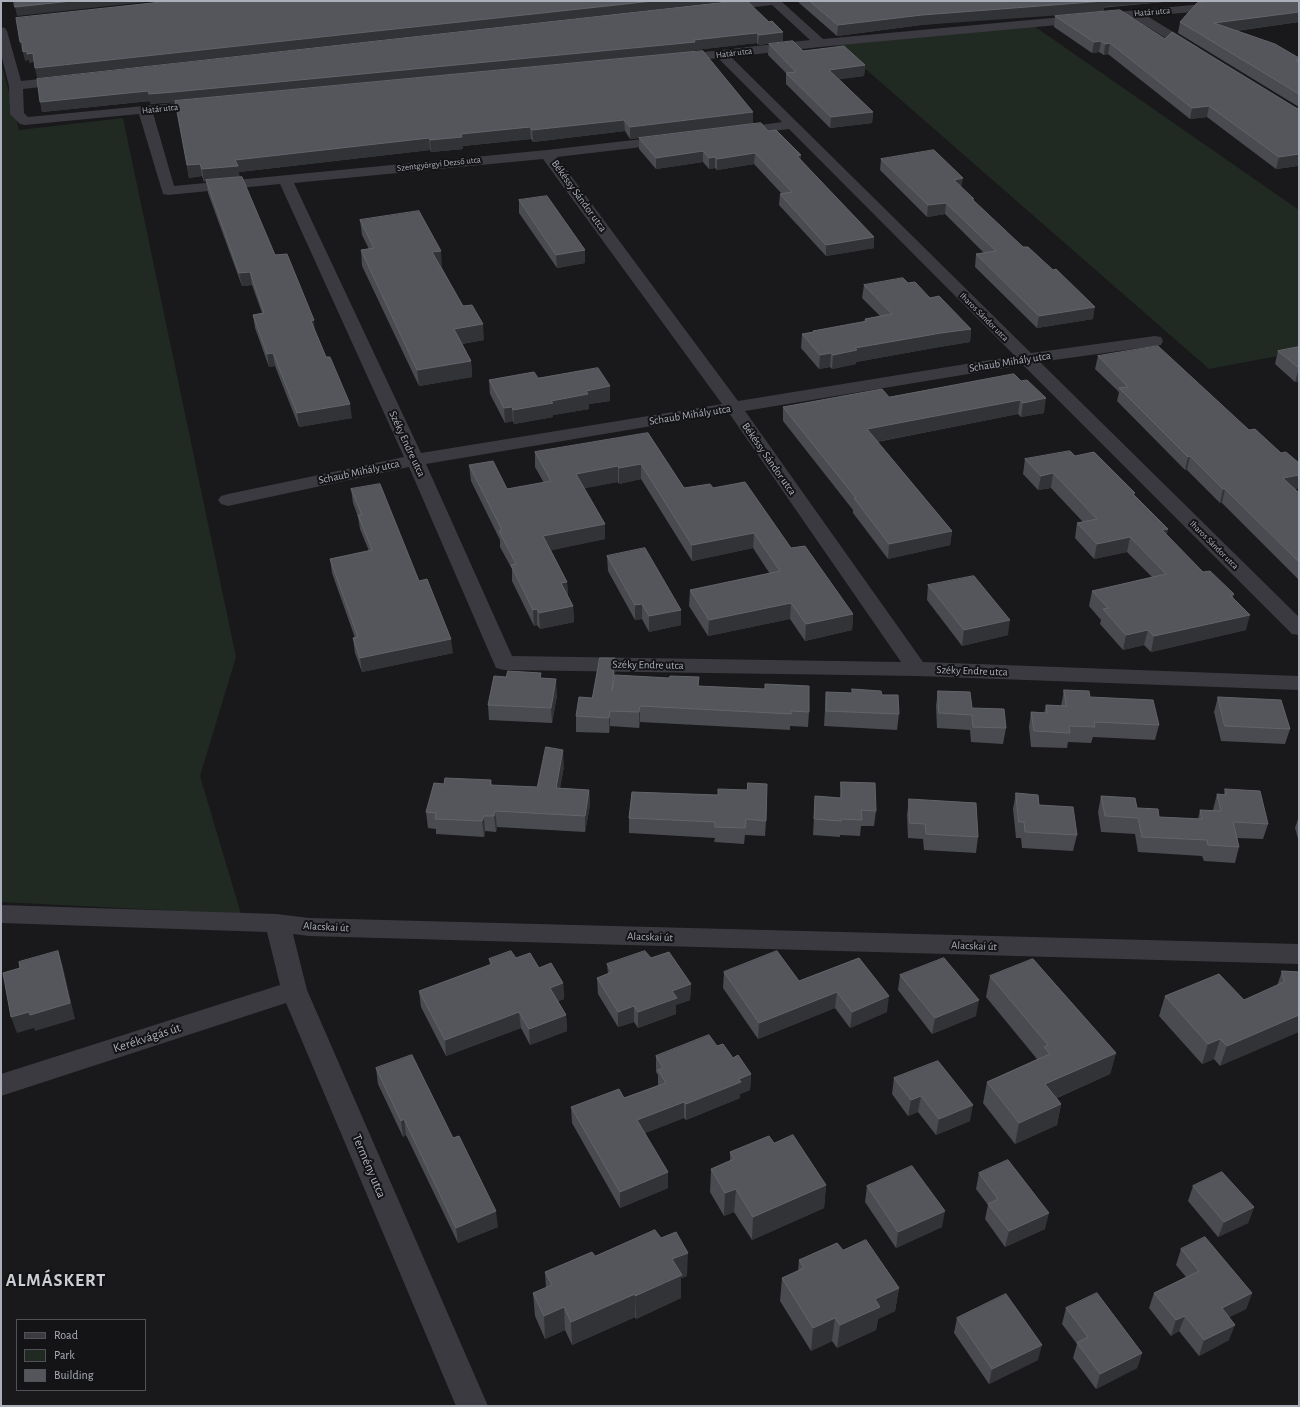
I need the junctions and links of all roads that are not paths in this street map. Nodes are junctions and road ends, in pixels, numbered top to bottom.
1 (775, 1) edge
2 (1275, 1) edge
3 (711, 8) edge
4 (1135, 14) junction
5 (4, 25) edge
6 (820, 43) junction
7 (722, 55) junction
8 (1207, 58) edge
9 (667, 60) edge
10 (79, 79) edge
11 (16, 86) junction
12 (217, 103) edge
13 (146, 110) junction
14 (792, 126) junction
15 (721, 134) edge
16 (682, 138) edge
17 (548, 154) junction
18 (285, 180) junction
19 (1155, 341) dead end
20 (1026, 359) junction
21 (734, 408) junction
22 (415, 460) junction
23 (228, 500) dead end
24 (1299, 629) edge
25 (917, 669) junction
26 (1299, 683) edge
27 (1, 914) edge
28 (277, 923) junction
29 (1299, 954) edge
30 (294, 990) junction
31 (1, 1085) edge
32 (472, 1406) edge

1 - 3 street
1 - 6 street
2 - 4 street, Határ utca
4 - 6 street, Határ utca
4 - 8 street
5 - 11 street
6 - 7 street, Határ utca
7 - 9 street, Határ utca
7 - 14 street, Iharos Sándor utca
10 - 11 street
11 - 13 street, Határ utca
12 - 13 street, Határ utca
13 - 18 street, Szentgyörgyi Dezső utca
14 - 15 street
14 - 20 street, Iharos Sándor utca
16 - 17 street, Szentgyörgyi Dezső utca
17 - 18 street, Szentgyörgyi Dezső utca
17 - 21 street, Békéssy Sándor utca
18 - 22 street, Széky Endre utca
19 - 20 street, Schaub Mihály utca
20 - 21 street, Schaub Mihály utca
20 - 24 street, Iharos Sándor utca
21 - 22 street, Schaub Mihály utca
21 - 25 street, Békéssy Sándor utca
22 - 23 street, Schaub Mihály utca
22 - 25 street, Széky Endre utca
25 - 26 street, Széky Endre utca
27 - 28 street, Alacskai út
28 - 29 street, Alacskai út
28 - 30 street, Termény utca
30 - 31 street, Kerékvágás út
30 - 32 street, Termény utca

